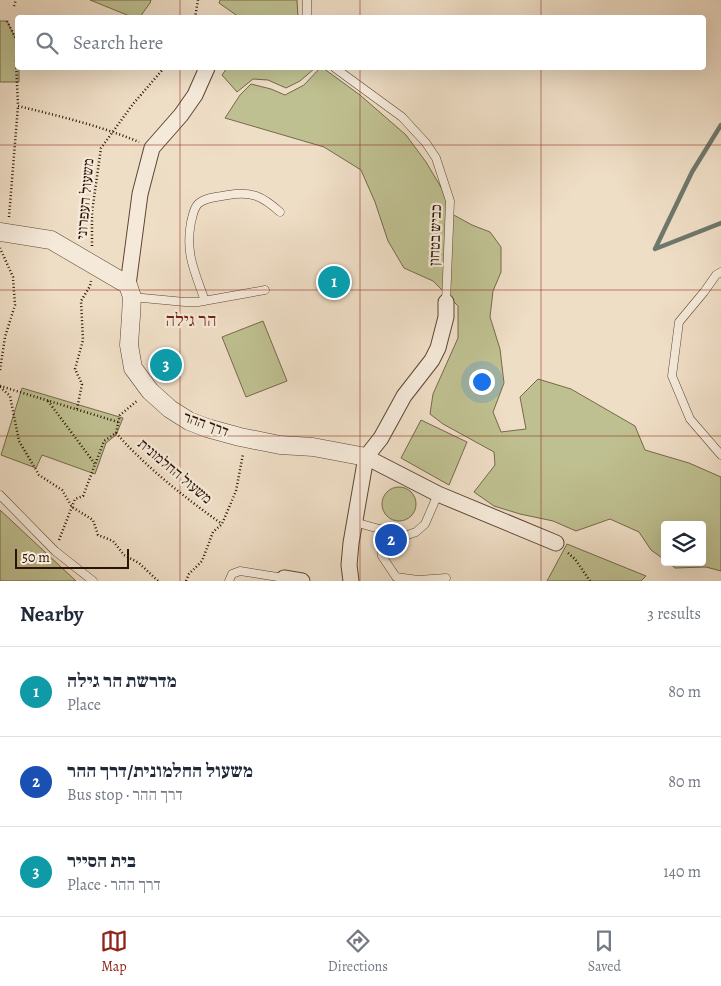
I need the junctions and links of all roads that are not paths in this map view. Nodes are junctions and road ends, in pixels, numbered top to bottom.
1 (306, 0) edge
2 (308, 15) edge
3 (206, 70) edge
4 (338, 70) edge
5 (280, 212) dead end
6 (4, 233) edge
7 (721, 272) edge
8 (266, 290) dead end
9 (130, 291) junction
10 (205, 301) junction
11 (446, 302) joint
12 (721, 455) edge
13 (366, 457) junction
14 (438, 494) junction
15 (0, 495) edge
16 (354, 522) junction
17 (381, 529) junction
18 (556, 543) road end
19 (284, 578) joint
20 (446, 578) dead end
21 (93, 581) edge
22 (229, 581) edge
23 (302, 581) edge
24 (351, 581) edge

1 - 2 lane
3 - 9 street
4 - 11 lane, כביש בטחון
5 - 10 lane
6 - 9 street
7 - 12 lane
8 - 10 lane
9 - 10 lane
9 - 13 street, דרך ההר
11 - 13 street
13 - 14 street
13 - 16 street
14 - 17 lane
14 - 18 street
15 - 21 lane
16 - 17 lane
16 - 24 street
17 - 20 lane
19 - 22 lane
19 - 23 street

